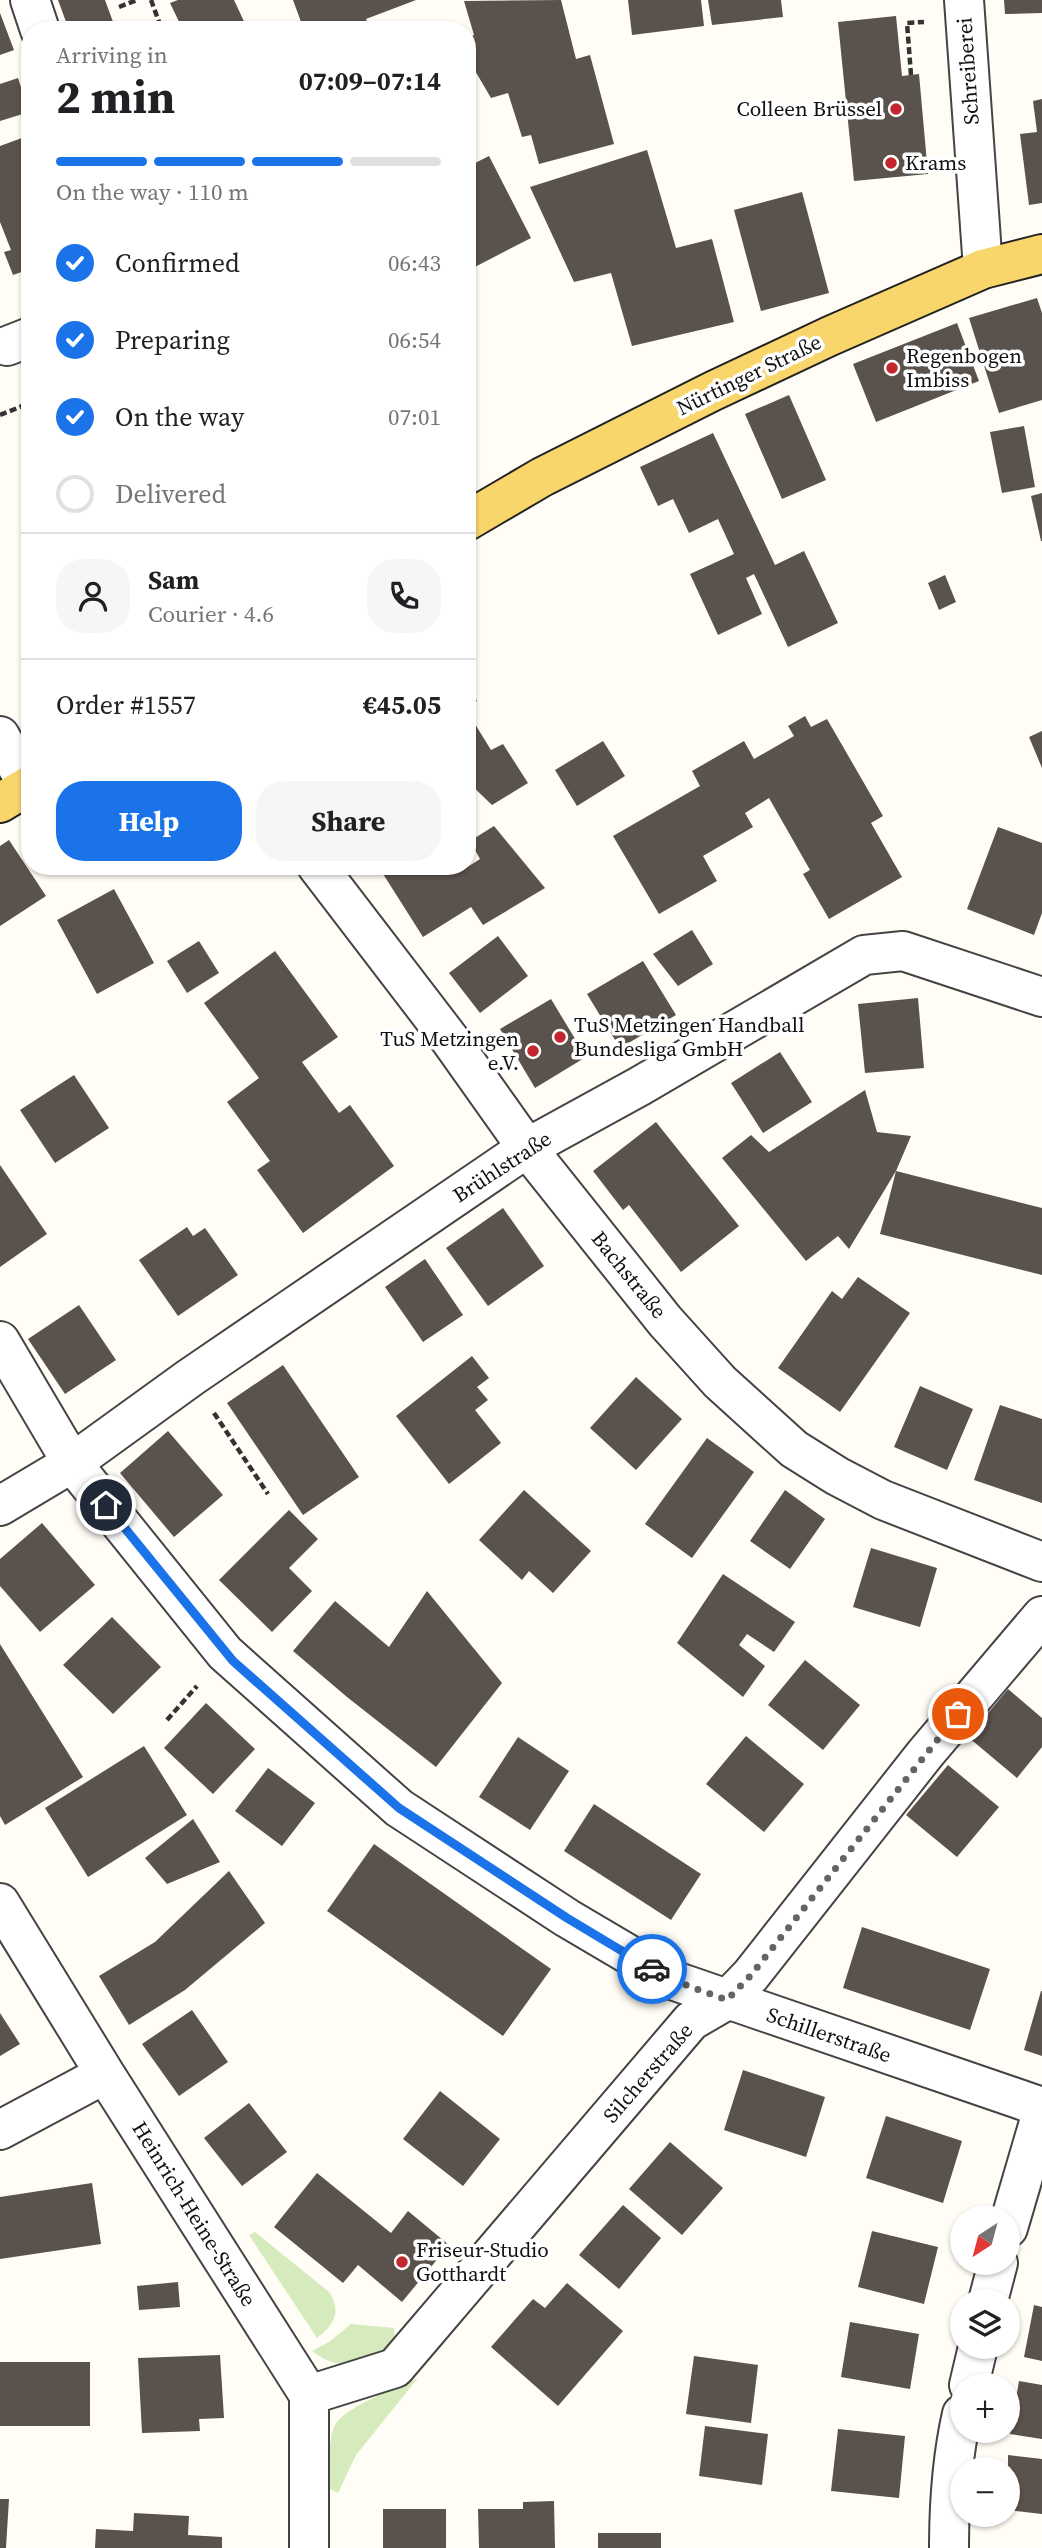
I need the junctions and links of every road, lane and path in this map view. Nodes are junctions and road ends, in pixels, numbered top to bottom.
1 (30, 0) edge
2 (137, 0) edge
3 (151, 0) edge
4 (964, 0) edge
5 (119, 7) dead end
6 (37, 21) edge
7 (159, 21) edge
8 (917, 23) dead end
9 (911, 75) dead end
10 (1042, 254) edge
11 (982, 269) junction
12 (21, 407) edge
13 (0, 415) edge
14 (476, 516) edge
15 (0, 736) edge
16 (19, 792) edge
17 (324, 875) edge
18 (1042, 997) edge
19 (527, 1148) junction
20 (0, 1341) edge
21 (191, 1377) junction
22 (72, 1463) junction
23 (268, 1494) dead end
24 (0, 1506) edge
25 (1042, 1562) edge
26 (1042, 1616) edge
27 (0, 1903) edge
28 (727, 2000) junction
29 (105, 2074) junction
30 (1042, 2109) edge
31 (0, 2130) edge
32 (1015, 2205) edge
33 (309, 2395) junction
34 (957, 2443) edge
35 (309, 2548) edge
36 (949, 2548) edge

1 - 6 street
2 - 5 path
3 - 7 path
4 - 11 street, Schreiberei
8 - 9 path
10 - 11 main road, Nürtinger Straße
11 - 14 main road, Nürtinger Straße
12 - 13 path
15 - 16 street
17 - 19 street, Bachstraße
18 - 19 street, Brühlstraße
19 - 21 street, Brühlstraße
19 - 25 street, Bachstraße
20 - 22 street, Schillerstraße
21 - 22 street, Brühlstraße
21 - 23 path
22 - 24 street, Brühlstraße
22 - 28 street, Schillerstraße
26 - 28 street, Silcherstraße
27 - 29 street, Heinrich-Heine-Straße
28 - 30 street, Schillerstraße
28 - 33 street, Silcherstraße
29 - 31 street
29 - 33 street, Heinrich-Heine-Straße
30 - 32 street
33 - 35 street
34 - 36 street

